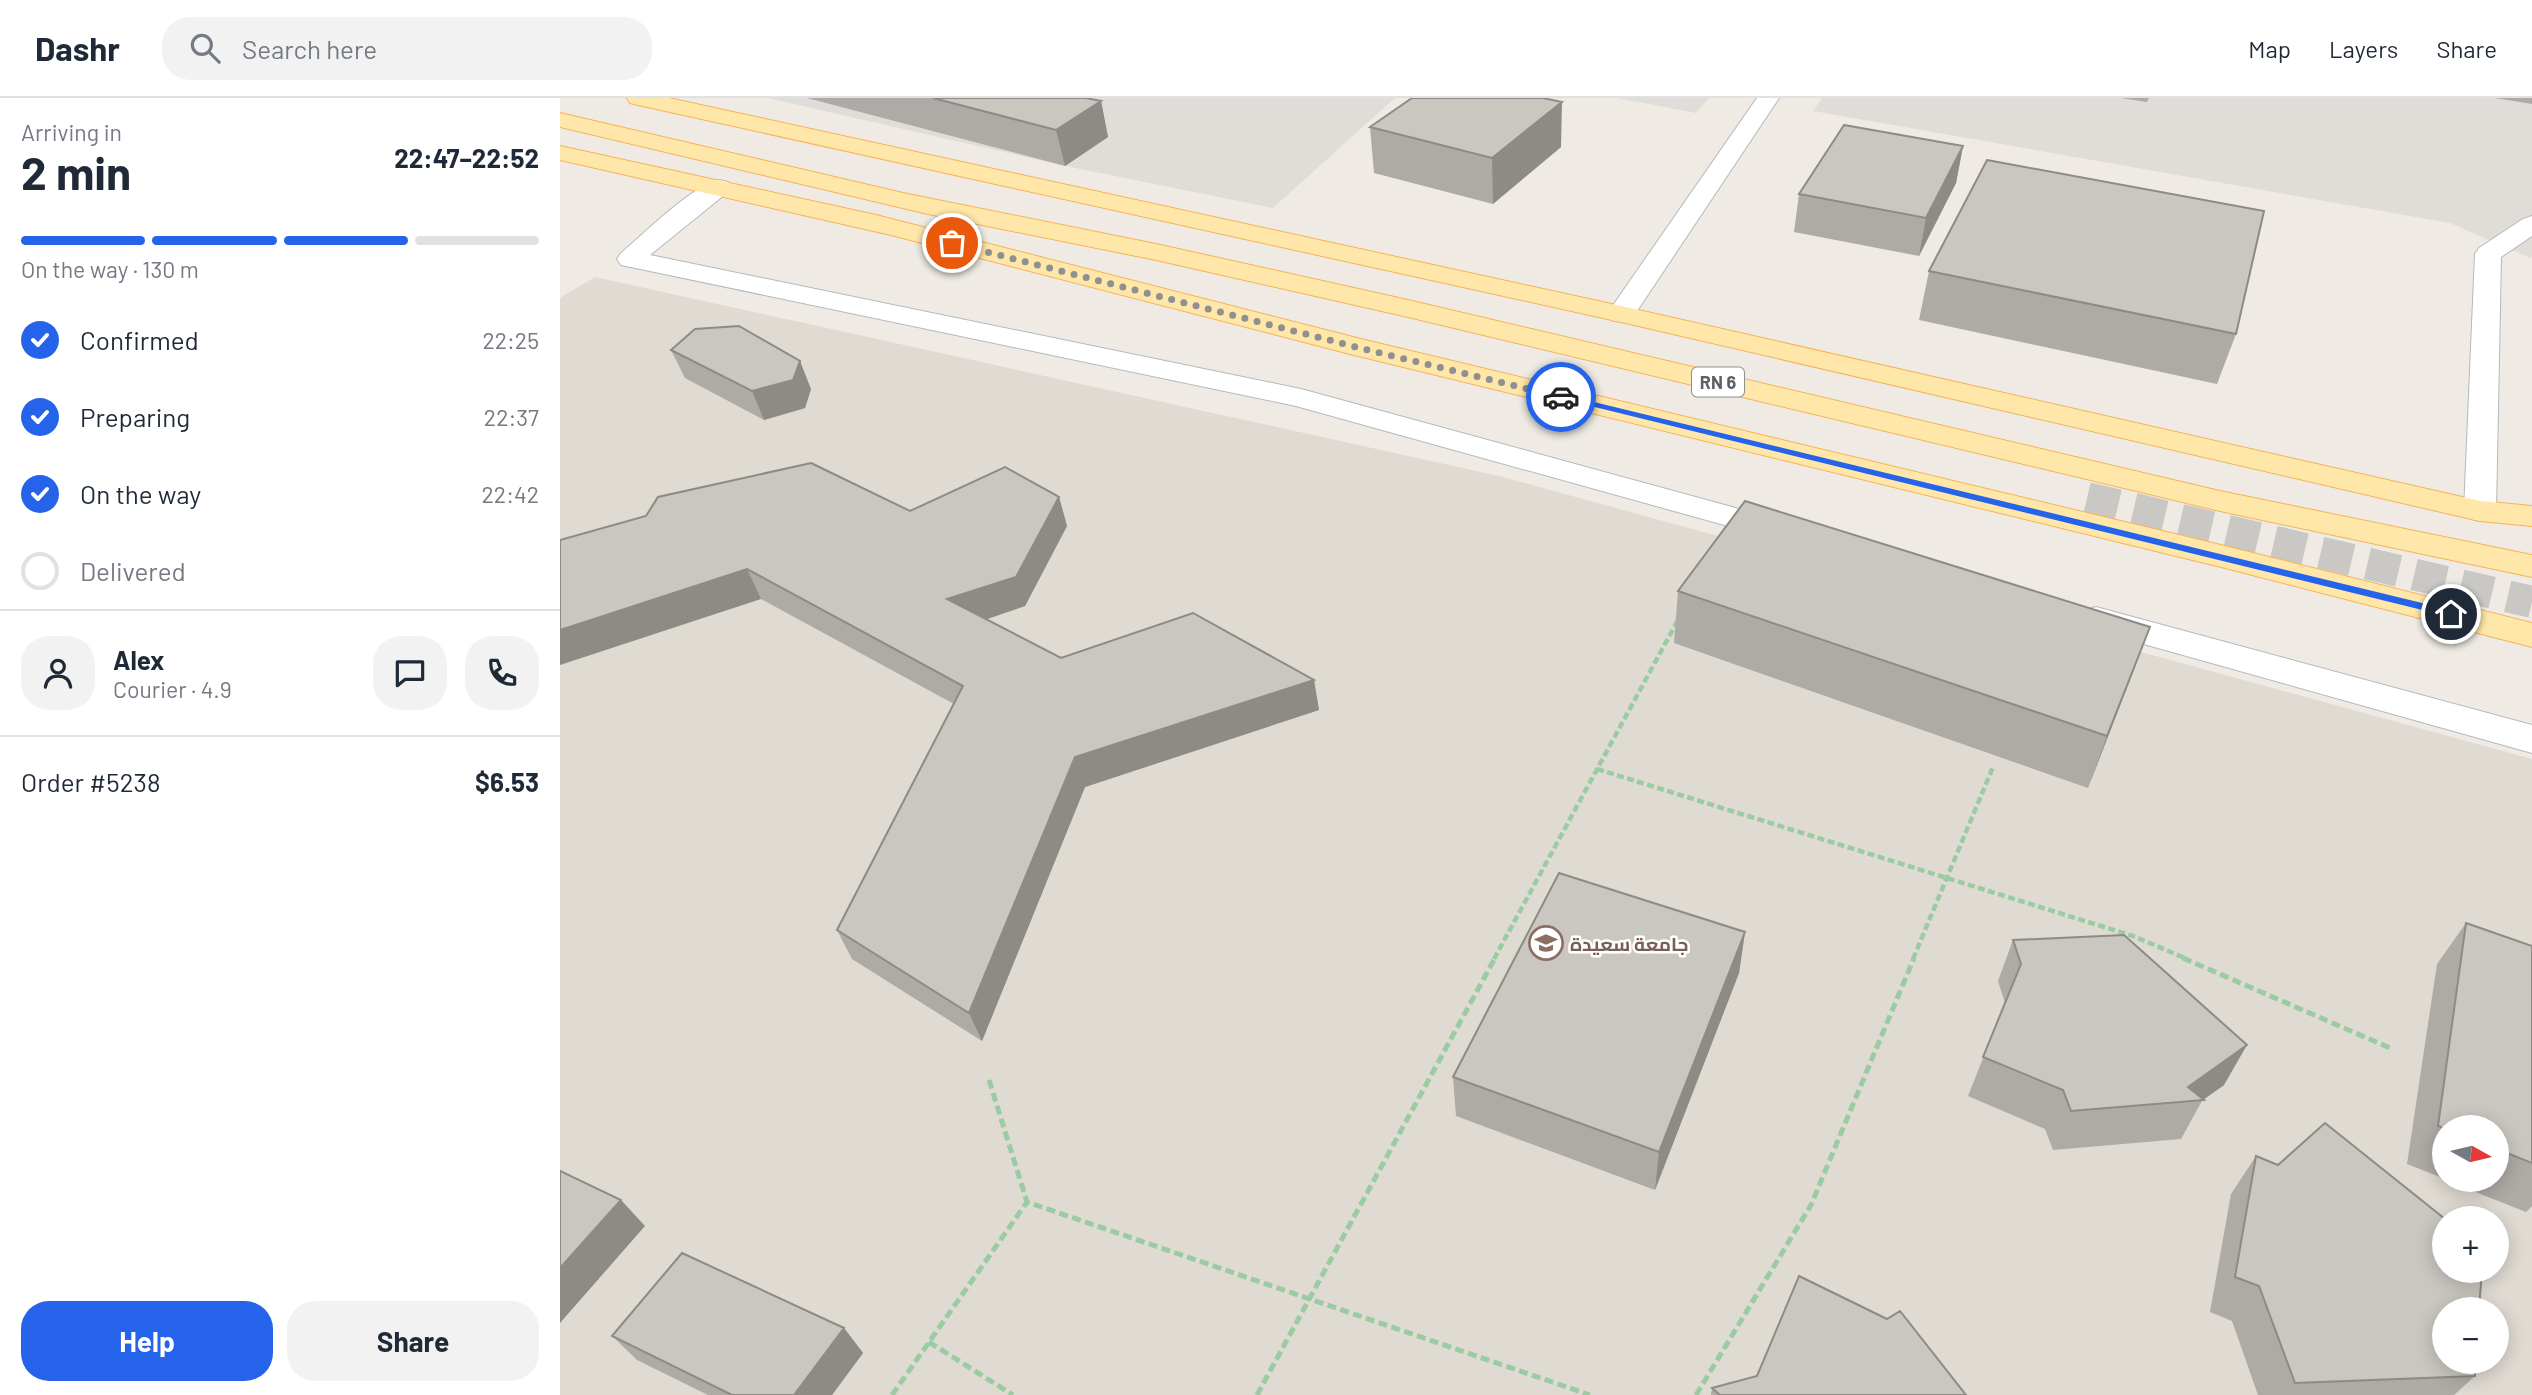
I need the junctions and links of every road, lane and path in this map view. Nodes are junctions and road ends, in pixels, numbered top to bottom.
1 (638, 98) edge
2 (1768, 98) edge
3 (560, 120) edge
4 (560, 153) edge
5 (719, 187) junction
6 (903, 200) junction
7 (876, 223) junction
8 (2532, 224) edge
9 (1621, 314) junction
10 (2480, 511) junction
11 (2532, 516) edge
12 (1809, 539) edge
13 (2532, 566) edge
14 (2064, 610) edge
15 (1680, 617) dead end
16 (2532, 635) edge
17 (2532, 739) edge
18 (1993, 767) dead end
19 (1597, 769) junction
20 (1947, 878) junction
21 (2390, 1048) dead end
22 (989, 1080) dead end
23 (1027, 1202) junction
24 (1309, 1299) junction
25 (929, 1342) junction
26 (892, 1395) edge
27 (1013, 1395) edge
28 (1257, 1395) edge
29 (1590, 1395) edge
30 (1696, 1395) edge

1 - 9 main road
2 - 9 street
3 - 6 main road, RN 6
4 - 5 main road, RN 6
5 - 7 main road, RN 6
5 - 12 street
6 - 7 main road, RN 6
6 - 13 main road, RN 6
7 - 16 main road, RN 6
8 - 10 street
9 - 10 main road
10 - 11 main road
14 - 17 street
15 - 19 path
18 - 20 path
19 - 20 path
19 - 24 path
20 - 21 path
20 - 30 path
22 - 23 path
23 - 24 path
23 - 25 path
24 - 28 path
24 - 29 path
25 - 26 path
25 - 27 path

